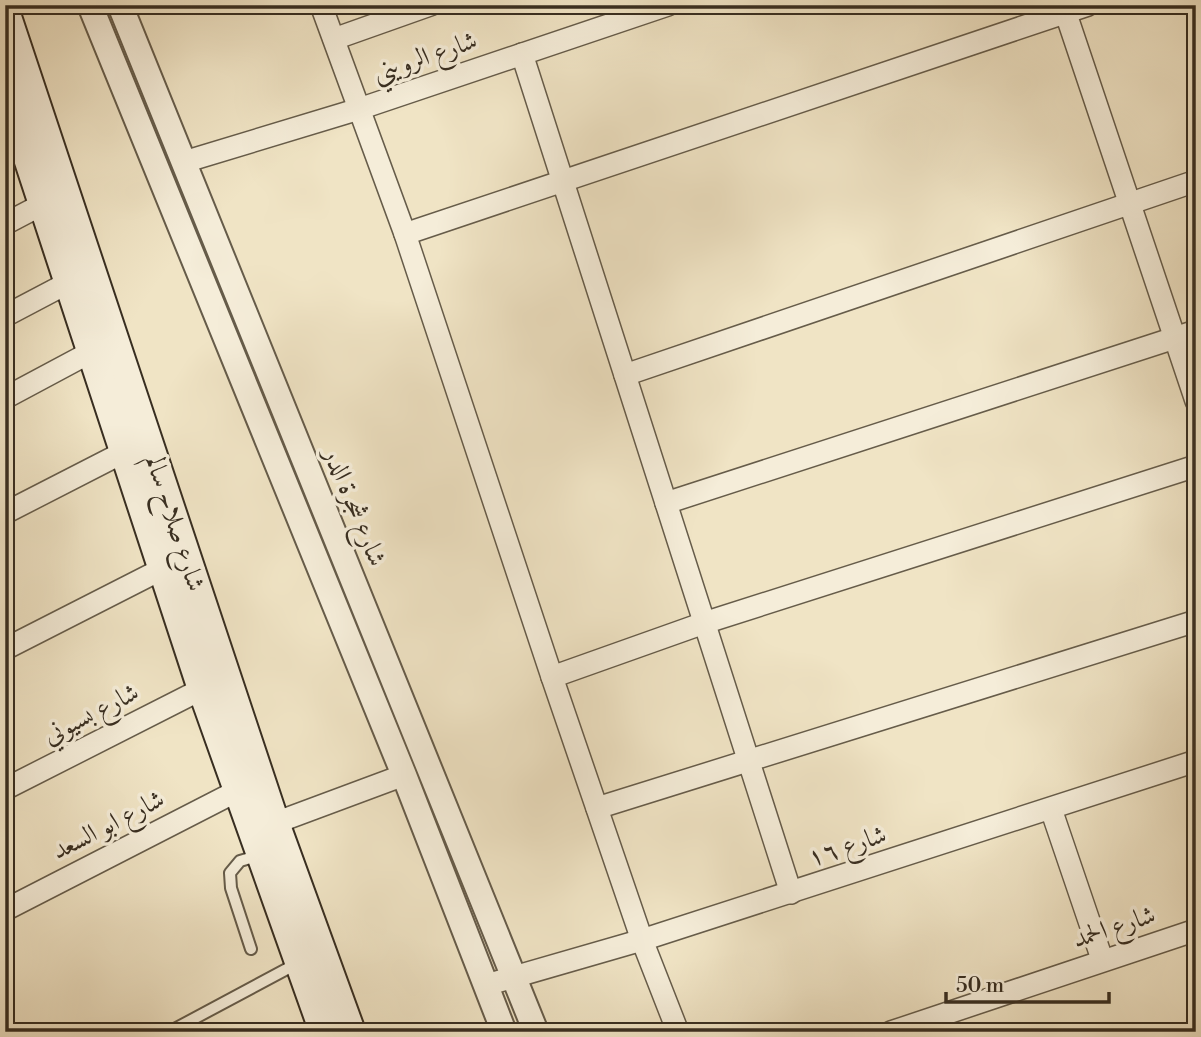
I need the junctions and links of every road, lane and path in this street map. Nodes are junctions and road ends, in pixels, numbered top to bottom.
1 (90, 5) edge
2 (120, 5) edge
3 (321, 5) edge
4 (430, 5) edge
5 (668, 5) edge
6 (1088, 5) edge
7 (1065, 9) edge
8 (5, 11) edge
9 (334, 39) junction
10 (522, 54) junction
11 (8, 103) edge
12 (359, 109) junction
13 (184, 162) junction
14 (562, 180) junction
15 (1196, 181) edge
16 (1130, 203) junction
17 (43, 204) junction
18 (5, 224) edge
19 (405, 234) junction
20 (80, 277) junction
21 (5, 316) edge
22 (1196, 331) edge
23 (1175, 337) junction
24 (91, 352) junction
25 (625, 375) junction
26 (5, 398) edge
27 (1196, 401) edge
28 (124, 452) junction
29 (1196, 466) edge
30 (666, 503) junction
31 (5, 513) edge
32 (162, 569) junction
33 (1196, 621) edge
34 (704, 623) junction
35 (5, 649) edge
36 (552, 677) junction
37 (202, 689) junction
38 (748, 759) junction
39 (1196, 761) edge
40 (404, 775) junction
41 (5, 789) edge
42 (237, 791) junction
43 (597, 808) junction
44 (1051, 809) junction
45 (275, 823) junction
46 (260, 855) junction
47 (791, 893) junction
48 (5, 910) edge
49 (1196, 930) edge
50 (642, 940) junction
51 (251, 949) dead end
52 (310, 958) junction
53 (1102, 959) junction
54 (513, 978) junction
55 (486, 985) junction
56 (169, 1032) edge
57 (324, 1032) edge
58 (351, 1032) edge
59 (504, 1032) edge
60 (536, 1032) edge
61 (678, 1032) edge
62 (891, 1032) edge

1 - 40 street
2 - 13 street, شارع شجرة الدر
3 - 9 street
4 - 9 street
5 - 10 street, شارع الرويني
6 - 7 street
7 - 14 street
7 - 16 street
8 - 20 main road, شارع صلاح سالم
9 - 12 street
10 - 12 street, شارع الرويني
10 - 14 street
11 - 17 main road, شارع صلاح سالم
12 - 13 street, شارع الرويني
12 - 19 street
13 - 54 street, شارع شجرة الدر
14 - 19 street
14 - 25 street
15 - 16 street
16 - 23 street
16 - 25 street
17 - 18 street
17 - 20 main road, شارع صلاح سالم
19 - 36 street
20 - 21 street
20 - 24 main road, شارع صلاح سالم
20 - 45 main road, شارع صلاح سالم
22 - 23 street
23 - 27 street
23 - 30 street
24 - 26 street
24 - 28 main road, شارع صلاح سالم
25 - 30 street
28 - 31 street
28 - 32 main road, شارع صلاح سالم
29 - 34 street
30 - 34 street
32 - 35 street
32 - 37 main road, شارع صلاح سالم
33 - 38 street
34 - 36 street
34 - 38 street
36 - 43 street
37 - 41 street, شارع بسيوني
37 - 42 main road, شارع صلاح سالم
38 - 43 street
38 - 47 street
39 - 44 street, شارع ١٦
40 - 45 street
40 - 55 street
42 - 46 main road, شارع صلاح سالم
42 - 48 street, شارع ابو السعد
43 - 50 street
44 - 47 street, شارع ١٦
44 - 53 street
45 - 52 main road, شارع صلاح سالم
46 - 51 lane
46 - 52 main road, شارع صلاح سالم
47 - 50 street, شارع ١٦
49 - 53 street, شارع الحمد
50 - 54 street, شارع ١٦
50 - 61 street
52 - 56 lane
52 - 57 main road, شارع صلاح سالم
52 - 58 main road, شارع صلاح سالم
53 - 62 street, شارع الحمد
54 - 55 street, شارع ١٦
54 - 60 street, شارع شجرة الدر
55 - 59 street

